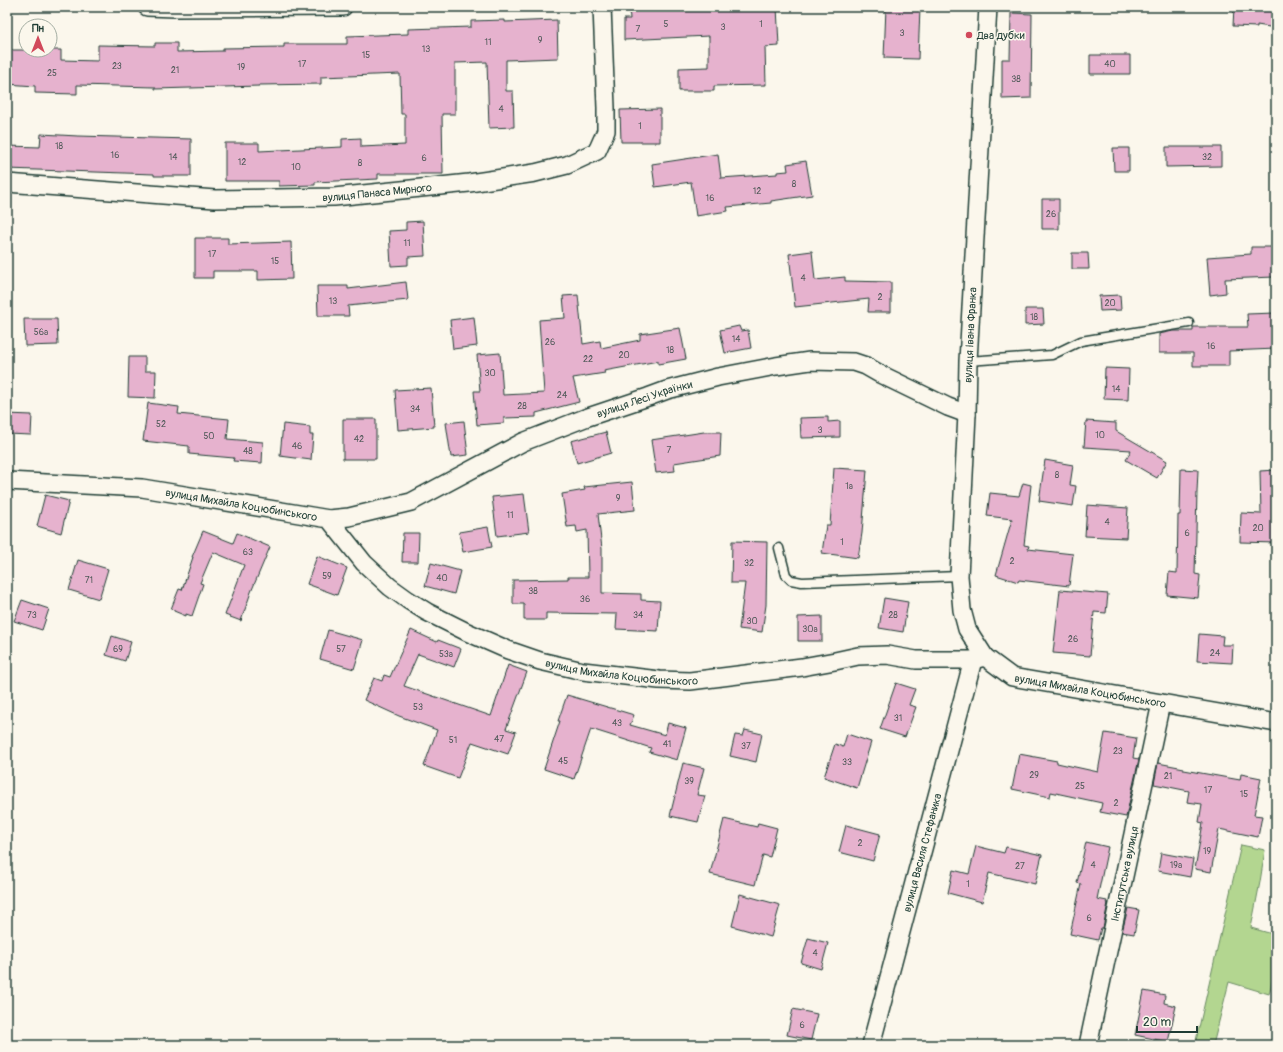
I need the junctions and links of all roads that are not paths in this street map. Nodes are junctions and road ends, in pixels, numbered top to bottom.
1 (147, 7) edge
2 (343, 7) edge
3 (602, 7) edge
4 (988, 7) edge
5 (7, 183) edge
6 (1189, 323) dead end
7 (968, 361) junction
8 (967, 414) junction
9 (7, 481) edge
10 (329, 518) junction
11 (779, 548) dead end
12 (959, 576) junction
13 (979, 658) junction
14 (1161, 703) junction
15 (1276, 722) edge
16 (871, 1045) edge
17 (1088, 1045) edge

1 - 2 street
3 - 5 street, вулиця Панаса Мирного
4 - 7 street, вулиця Івана Франка
6 - 7 lane
7 - 8 street, вулиця Івана Франка
8 - 10 street, вулиця Лесі Українки
8 - 12 street, вулиця Івана Франка
9 - 10 street, вулиця Михайла Коцюбинського
10 - 13 street, вулиця Михайла Коцюбинського
11 - 12 lane
12 - 13 street, вулиця Івана Франка
13 - 14 street, вулиця Михайла Коцюбинського
13 - 16 street, вулиця Василя Стефаника
14 - 15 street, вулиця Михайла Коцюбинського
14 - 17 street, Інститутська вулиця

